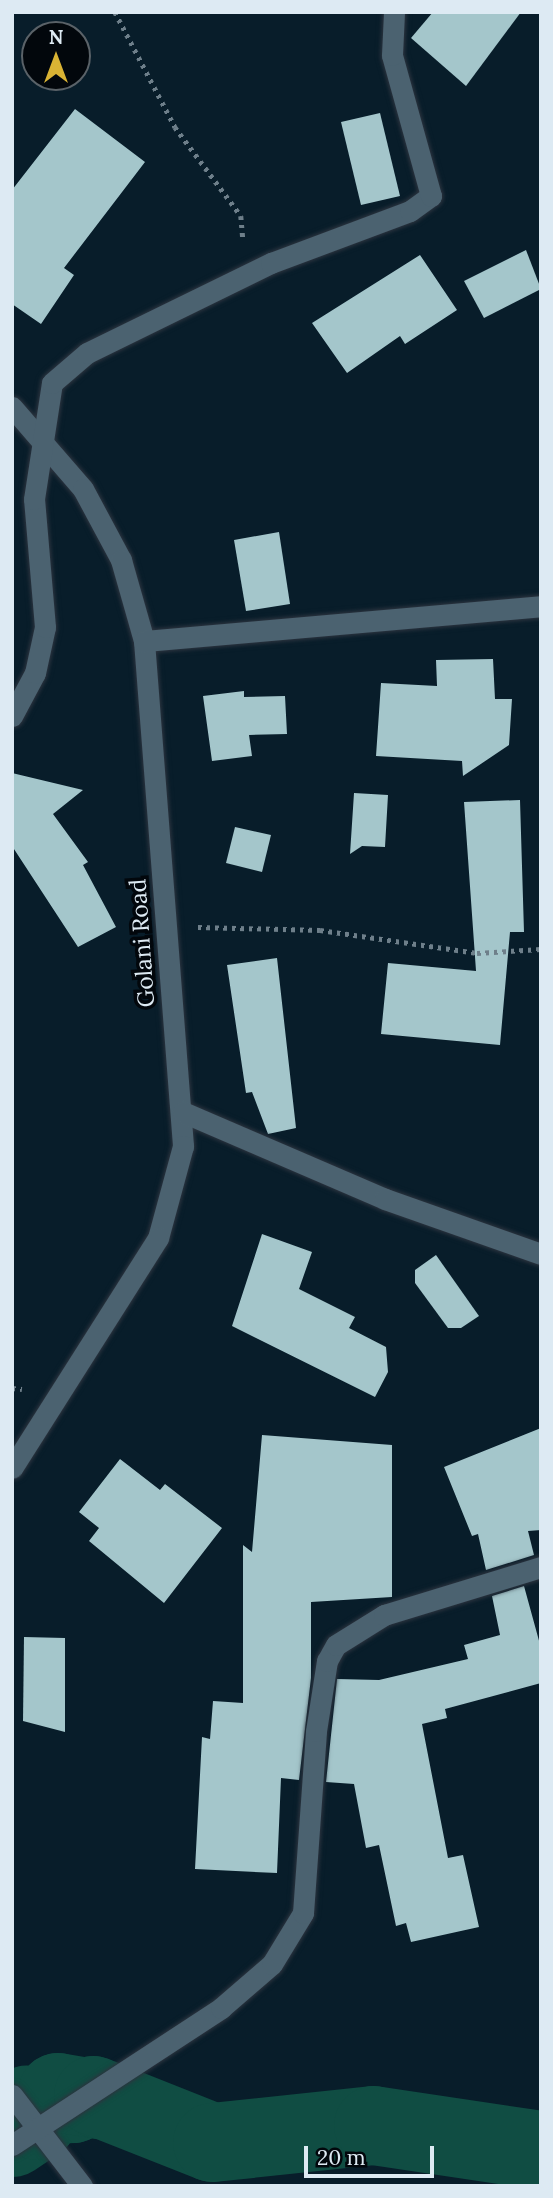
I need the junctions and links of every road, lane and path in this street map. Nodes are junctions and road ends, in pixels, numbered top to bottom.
1 (114, 12) edge
2 (394, 12) edge
3 (246, 276) junction
4 (12, 407) edge
5 (41, 435) junction
6 (541, 606) edge
7 (144, 641) junction
8 (12, 716) edge
9 (165, 925) junction
10 (541, 949) edge
11 (183, 1112) junction
12 (541, 1254) edge
13 (12, 1468) edge
14 (541, 1567) edge
15 (12, 2095) edge
16 (39, 2125) junction
17 (12, 2145) edge
18 (82, 2186) edge

1 - 3 path
2 - 3 street
3 - 5 street
4 - 5 street, Golani Road
5 - 7 street, Golani Road
5 - 8 street
6 - 7 street
7 - 9 street, Golani Road
9 - 10 path
9 - 11 street, Golani Road
11 - 12 street
11 - 13 street, Golani Road
14 - 16 street
15 - 16 street
16 - 17 street
16 - 18 street

